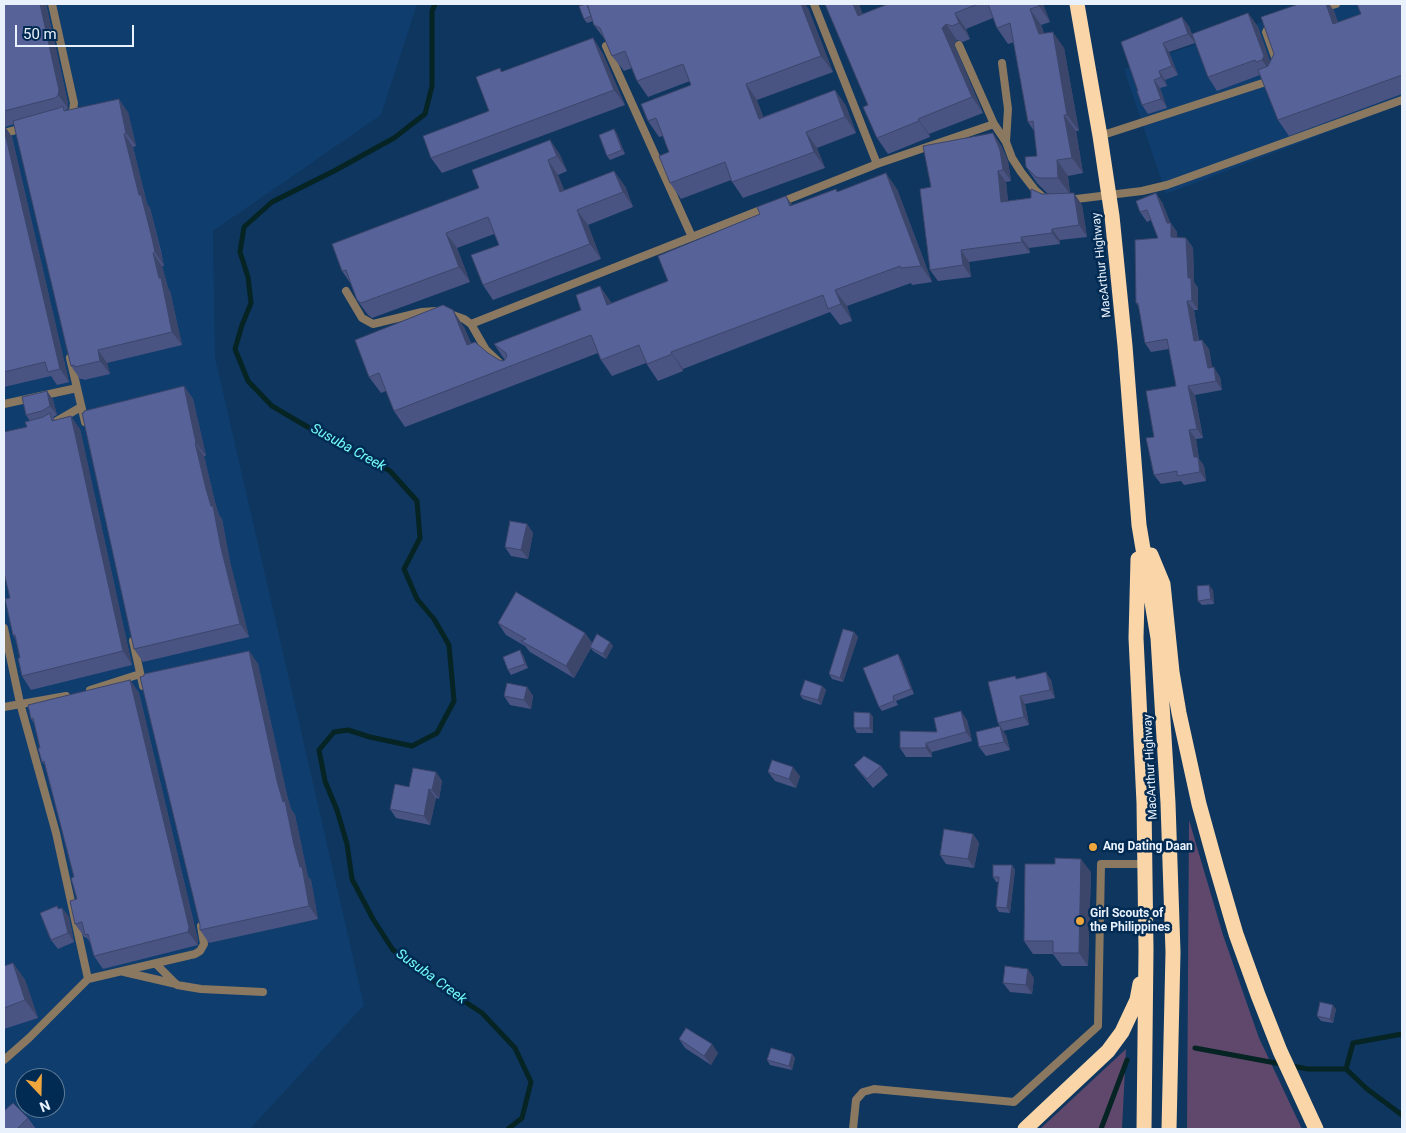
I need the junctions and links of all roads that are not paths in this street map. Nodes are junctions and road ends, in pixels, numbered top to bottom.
1 (52, 4) edge
2 (814, 4) edge
3 (1077, 4) edge
4 (1336, 4) edge
5 (1308, 13) edge
6 (1281, 22) edge
7 (959, 45) dead end
8 (606, 46) edge
9 (1002, 63) dead end
10 (1402, 100) edge
11 (58, 118) edge
12 (994, 124) junction
13 (33, 125) edge
14 (16, 130) junction
15 (4, 133) edge
16 (1100, 136) junction
17 (18, 139) edge
18 (1006, 142) junction
19 (877, 164) junction
20 (1109, 195) junction
21 (692, 237) junction
22 (346, 291) dead end
23 (471, 324) junction
24 (68, 350) edge
25 (513, 372) edge
26 (77, 388) junction
27 (4, 404) edge
28 (82, 407) junction
29 (86, 426) edge
30 (44, 427) edge
31 (1140, 526) junction
32 (4, 628) edge
33 (132, 636) edge
34 (140, 674) junction
35 (144, 693) edge
36 (20, 703) junction
37 (4, 707) edge
38 (1145, 864) junction
39 (200, 921) edge
40 (1146, 950) junction
41 (156, 964) junction
42 (122, 972) junction
43 (88, 979) junction
44 (177, 985) junction
45 (263, 992) dead end
46 (4, 1060) edge
47 (853, 1129) edge
48 (1025, 1129) edge
49 (1144, 1129) edge
50 (1169, 1129) edge
51 (1316, 1129) edge

1 - 11 lane
2 - 19 lane
3 - 16 highway, MacArthur Highway
4 - 5 lane
6 - 16 lane
7 - 12 lane
8 - 21 lane
9 - 18 lane
10 - 20 lane
12 - 18 lane
12 - 19 lane
13 - 14 lane
14 - 15 lane
14 - 17 lane
16 - 20 highway, MacArthur Highway
18 - 20 lane
19 - 21 lane
20 - 31 highway, MacArthur Highway
21 - 23 lane
22 - 23 lane
23 - 25 lane
24 - 26 lane
26 - 27 lane
26 - 28 lane
28 - 29 lane
28 - 30 lane
31 - 38 highway, MacArthur Highway
31 - 50 highway, MacArthur Highway
31 - 51 highway
32 - 36 lane
33 - 34 lane
34 - 35 lane
34 - 36 lane
36 - 37 lane
36 - 43 lane
38 - 40 highway, MacArthur Highway
38 - 47 lane
39 - 41 lane
40 - 48 highway
40 - 49 highway, MacArthur Highway
41 - 42 lane
41 - 44 lane
42 - 43 lane
42 - 44 lane
43 - 46 lane
44 - 45 lane

